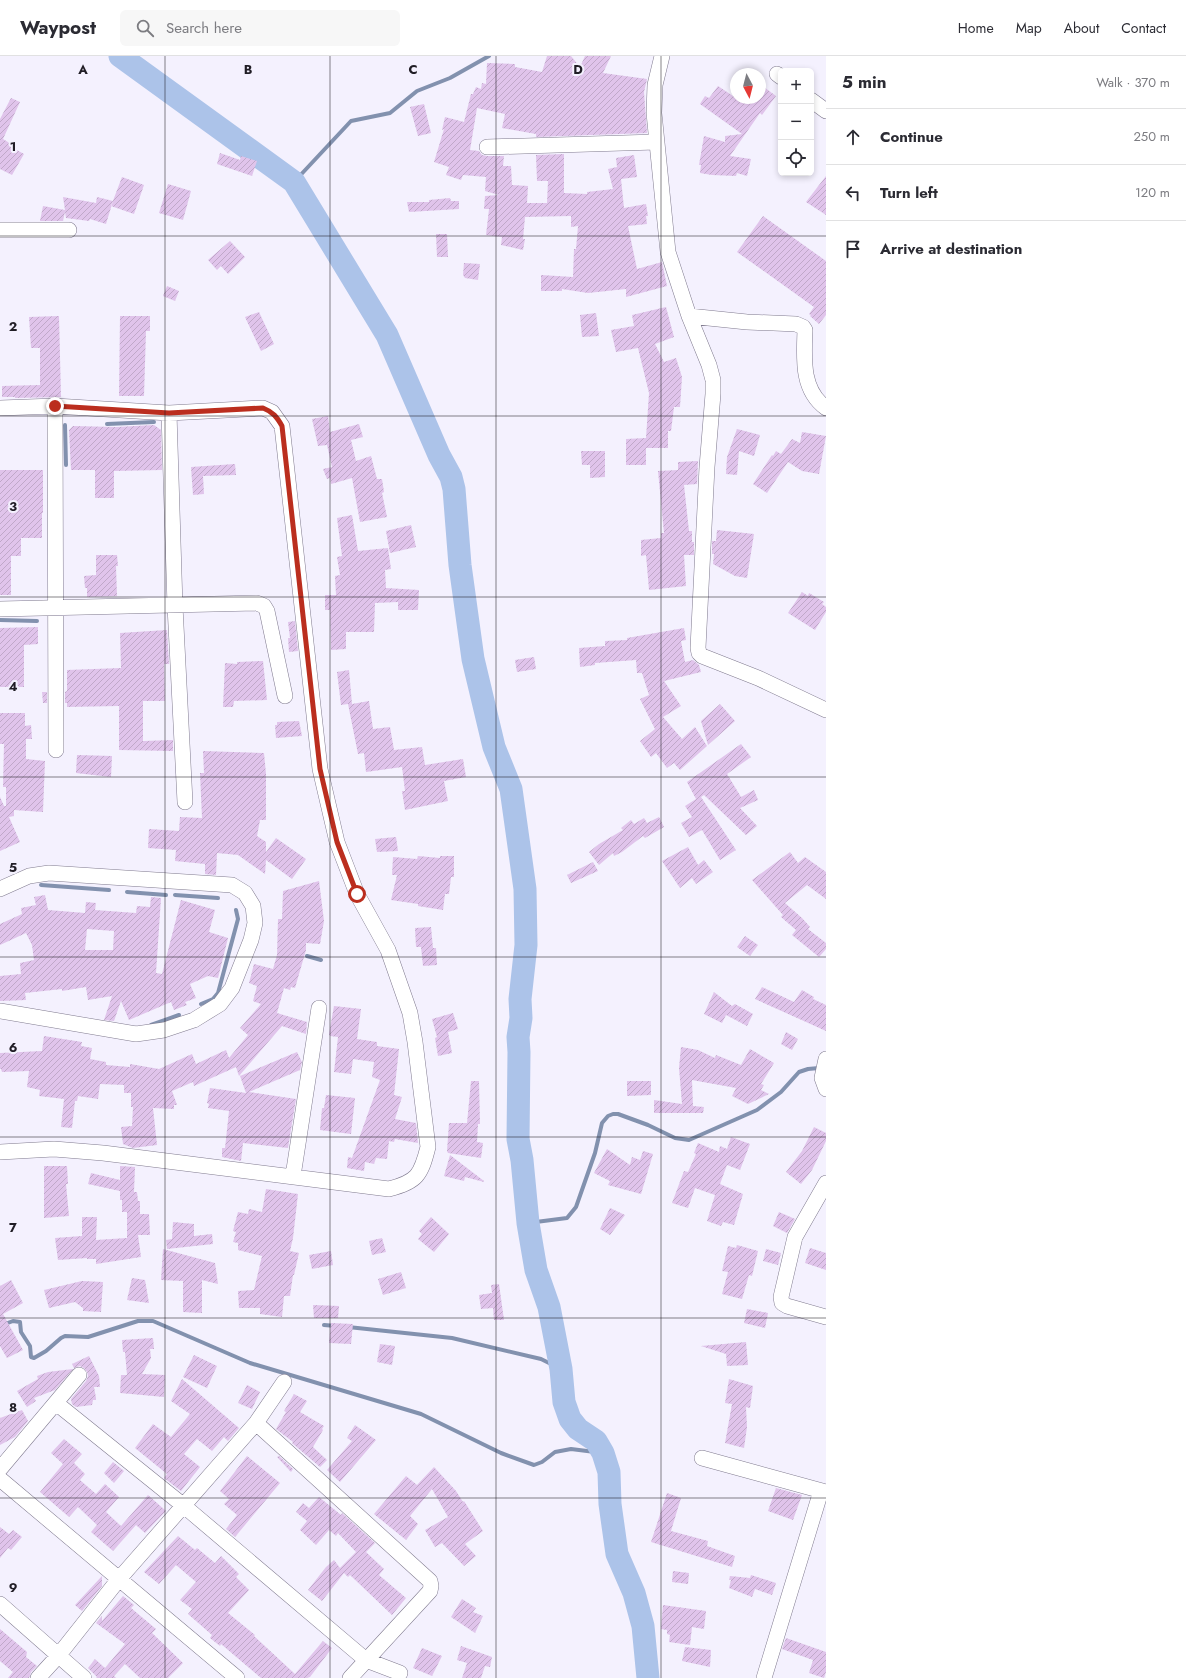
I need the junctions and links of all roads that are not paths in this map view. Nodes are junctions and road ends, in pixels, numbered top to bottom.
1 (662, 56) edge
2 (814, 102) edge
3 (826, 111) edge
4 (656, 142) junction
5 (486, 147) dead end
6 (0, 230) edge
7 (69, 230) dead end
8 (689, 316) junction
9 (55, 406) junction
10 (0, 408) edge
11 (826, 408) edge
12 (169, 413) junction
13 (175, 606) junction
14 (54, 608) junction
15 (0, 609) edge
16 (286, 696) dead end
17 (825, 705) edge
18 (56, 750) dead end
19 (185, 802) dead end
20 (0, 889) edge
21 (319, 1008) dead end
22 (0, 1011) edge
23 (826, 1059) edge
24 (826, 1089) edge
25 (0, 1152) edge
26 (293, 1176) junction
27 (826, 1183) edge
28 (826, 1317) edge
29 (79, 1375) dead end
30 (284, 1382) dead end
31 (56, 1403) junction
32 (256, 1423) junction
33 (702, 1458) dead end
34 (0, 1469) edge
35 (0, 1479) edge
36 (824, 1491) edge
37 (184, 1506) junction
38 (119, 1579) junction
39 (0, 1604) edge
40 (58, 1656) junction
41 (366, 1660) junction
42 (400, 1673) dead end
43 (38, 1678) edge
44 (84, 1678) edge
45 (237, 1678) edge
46 (350, 1678) edge
47 (764, 1678) edge

1 - 4 street
2 - 3 street
4 - 5 street
4 - 8 street
6 - 7 street
8 - 11 street
8 - 17 street
9 - 10 street
9 - 12 street
9 - 14 street
12 - 13 street
12 - 26 street
13 - 14 street
13 - 16 street
13 - 19 street
14 - 15 street
14 - 18 street
20 - 22 street
21 - 26 street
23 - 24 street
25 - 26 street
27 - 28 street
29 - 31 street
30 - 32 street
31 - 34 street
31 - 37 street
32 - 37 street
32 - 41 street
33 - 36 street
35 - 38 street
36 - 47 street
37 - 38 street
37 - 41 street
38 - 40 street
38 - 45 street
39 - 40 street
40 - 43 street
40 - 44 street
41 - 42 street
41 - 46 street

